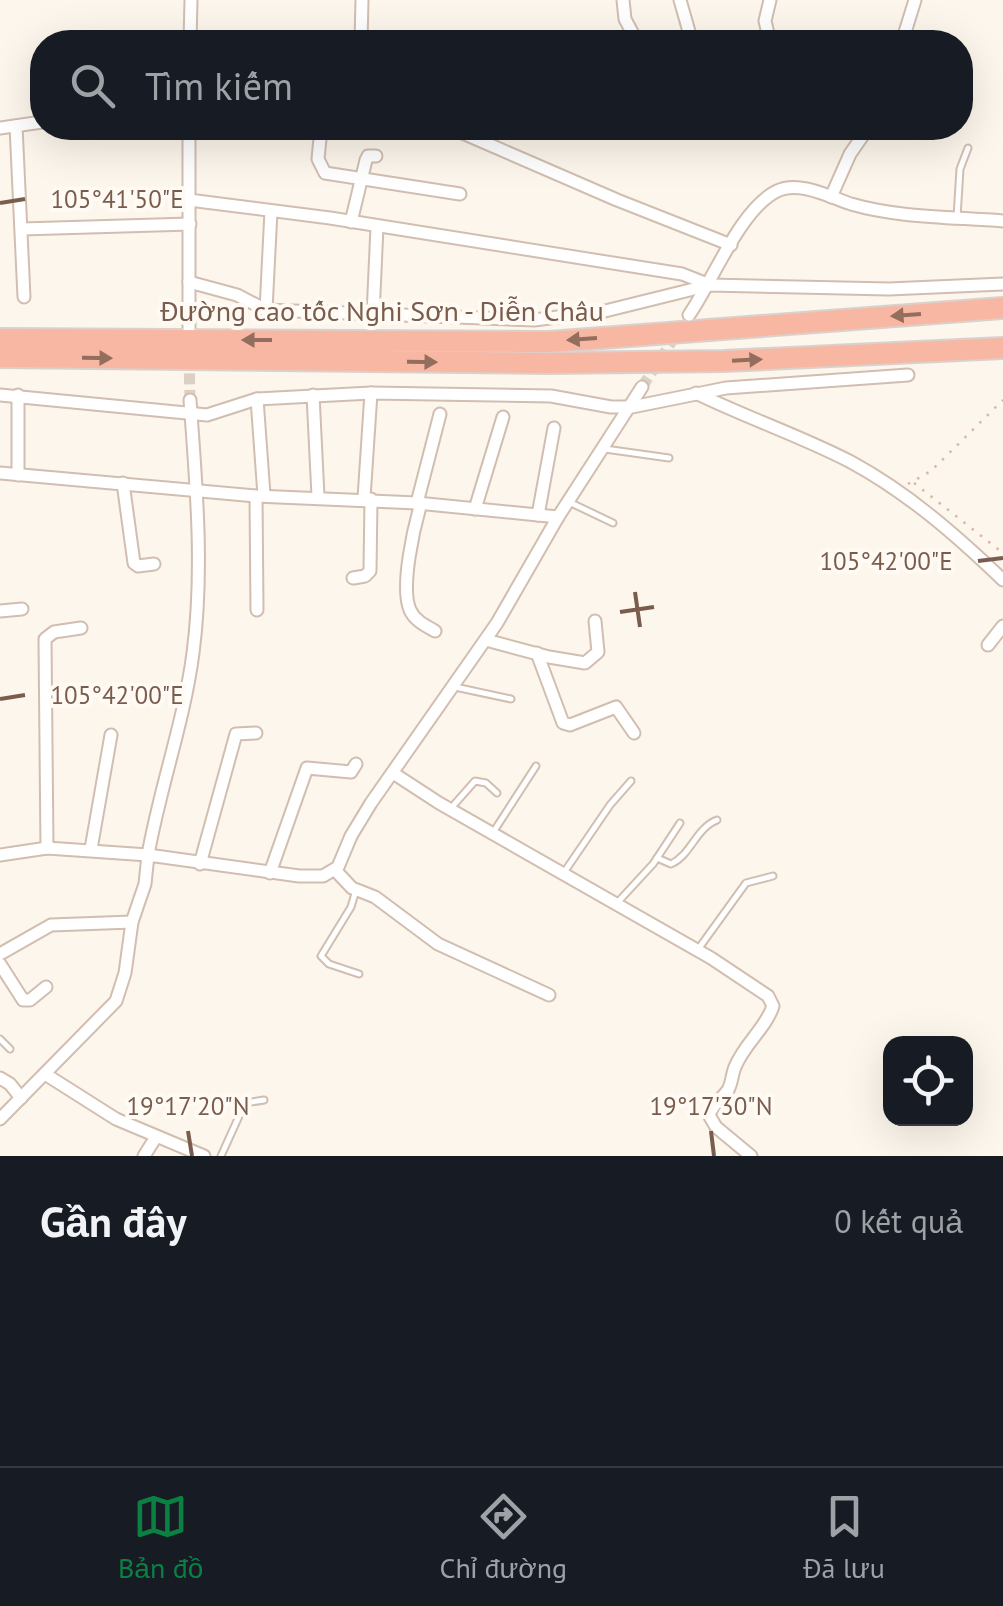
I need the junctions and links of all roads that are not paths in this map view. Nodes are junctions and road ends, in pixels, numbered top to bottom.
1 (191, 0) edge
2 (362, 0) edge
3 (623, 0) edge
4 (680, 0) edge
5 (770, 0) edge
6 (915, 0) edge
7 (190, 30) edge
8 (362, 30) edge
9 (631, 30) edge
10 (689, 30) edge
11 (767, 30) edge
12 (906, 30) edge
13 (30, 124) edge
14 (16, 126) junction
15 (0, 128) edge
16 (188, 140) edge
17 (320, 140) edge
18 (478, 140) edge
19 (860, 140) edge
20 (968, 148) dead end
21 (376, 156) dead end
22 (361, 177) junction
23 (460, 194) dead end
24 (831, 197) junction
25 (189, 200) junction
26 (271, 212) junction
27 (956, 217) junction
28 (351, 222) junction
29 (1003, 222) edge
30 (190, 224) junction
31 (377, 227) junction
32 (22, 229) junction
33 (731, 246) junction
34 (189, 282) junction
35 (1003, 284) edge
36 (710, 285) junction
37 (24, 297) dead end
38 (1003, 308) edge
39 (266, 310) junction
40 (373, 315) junction
41 (689, 315) tunnel mouth
42 (189, 328) dead end
43 (0, 338) edge
44 (1003, 348) edge
45 (0, 357) edge
46 (908, 375) dead end
47 (642, 388) tunnel mouth
48 (371, 392) junction
49 (696, 393) junction
50 (0, 394) edge
51 (18, 395) junction
52 (313, 395) junction
53 (257, 399) junction
54 (190, 407) junction
55 (632, 407) junction
56 (440, 414) dead end
57 (503, 417) dead end
58 (554, 428) dead end
59 (602, 448) junction
60 (669, 458) dead end
61 (0, 474) edge
62 (18, 475) junction
63 (123, 483) junction
64 (195, 490) junction
65 (260, 496) junction
66 (318, 496) junction
67 (368, 499) junction
68 (569, 502) junction
69 (419, 503) junction
70 (476, 509) junction
71 (538, 516) junction
72 (558, 518) junction
73 (613, 523) dead end
74 (154, 564) dead end
75 (353, 578) dead end
76 (1003, 580) edge
77 (22, 609) dead end
78 (257, 610) dead end
79 (0, 611) edge
80 (595, 621) dead end
81 (1003, 626) edge
82 (81, 628) dead end
83 (436, 631) dead end
84 (486, 640) junction
85 (988, 645) dead end
86 (537, 653) junction
87 (455, 686) junction
88 (512, 699) dead end
89 (256, 733) dead end
90 (634, 733) dead end
91 (111, 735) dead end
92 (356, 764) dead end
93 (536, 766) dead end
94 (393, 773) junction
95 (631, 781) dead end
96 (496, 792) dead end
97 (450, 809) junction
98 (717, 820) dead end
99 (680, 823) dead end
100 (493, 834) junction
101 (47, 848) junction
102 (91, 850) junction
103 (0, 855) edge
104 (148, 856) junction
105 (657, 858) junction
106 (200, 864) junction
107 (335, 870) junction
108 (270, 873) junction
109 (563, 873) junction
110 (773, 876) dead end
111 (356, 890) junction
112 (615, 905) junction
113 (132, 922) junction
114 (698, 950) junction
115 (0, 954) edge
116 (0, 964) edge
117 (359, 974) dead end
118 (46, 987) dead end
119 (549, 995) dead end
120 (0, 1038) edge
121 (10, 1050) dead end
122 (45, 1074) junction
123 (0, 1078) edge
124 (21, 1098) junction
125 (264, 1100) dead end
126 (0, 1119) edge
127 (156, 1136) junction
128 (144, 1156) edge
129 (204, 1156) edge
130 (221, 1156) edge
131 (751, 1156) edge

1 - 7 street
2 - 8 street
3 - 9 street
4 - 10 street
5 - 11 street
6 - 12 street
13 - 14 street
14 - 15 street
14 - 32 street
16 - 25 street
17 - 22 street
18 - 33 street
19 - 24 street
20 - 27 lane
21 - 22 street
22 - 23 street
22 - 28 street
24 - 27 street
24 - 33 street
25 - 26 street
25 - 30 street
26 - 28 street
26 - 39 street
27 - 29 street
28 - 31 street
30 - 32 street
30 - 34 street
31 - 36 street
31 - 40 street
32 - 37 street
33 - 36 street
34 - 39 street
34 - 42 street
35 - 36 street
36 - 40 street
36 - 41 street
38 -> 43 highway, Đường cao tốc Nghi Sơn - Diễn Châu
39 - 40 street
45 -> 44 highway, Đường cao tốc Nghi Sơn - Diễn Châu
46 - 49 street
47 - 55 street
48 - 52 street
48 - 55 street
48 - 67 street
49 - 55 street
49 - 76 street
50 - 51 street
51 - 54 street
51 - 62 street
52 - 53 street
52 - 66 street
53 - 54 street
53 - 65 street
54 - 64 street
55 - 59 street
56 - 69 street
57 - 70 street
58 - 71 street
59 - 60 lane
59 - 68 street
61 - 62 street
62 - 63 street
63 - 64 street
63 - 74 street
64 - 65 street
64 - 104 street
65 - 66 street
65 - 78 street
66 - 67 street
67 - 69 street
67 - 75 street
68 - 72 street
68 - 73 lane
69 - 70 street
69 - 83 street
70 - 71 street
71 - 72 street
72 - 84 street
77 - 79 street
80 - 86 street
81 - 85 street
82 - 101 street
84 - 86 street
84 - 87 street
86 - 90 street
87 - 88 lane
87 - 94 street
89 - 106 street
91 - 102 street
92 - 108 street
93 - 100 lane
94 - 97 street
94 - 107 street
95 - 109 lane
96 - 97 lane
97 - 100 street
98 - 105 lane
99 - 105 lane
100 - 109 street
101 - 102 street
101 - 103 street
102 - 104 street
104 - 106 street
104 - 113 street
105 - 112 lane
106 - 108 street
107 - 108 street
107 - 111 street
109 - 112 street
110 - 114 lane
111 - 117 lane
111 - 119 street
112 - 114 street
113 - 115 street
113 - 122 street
114 - 131 street
116 - 118 street
120 - 121 lane
122 - 124 street
122 - 127 street
123 - 124 street
124 - 126 street
125 - 130 lane
127 - 128 street
127 - 129 street

